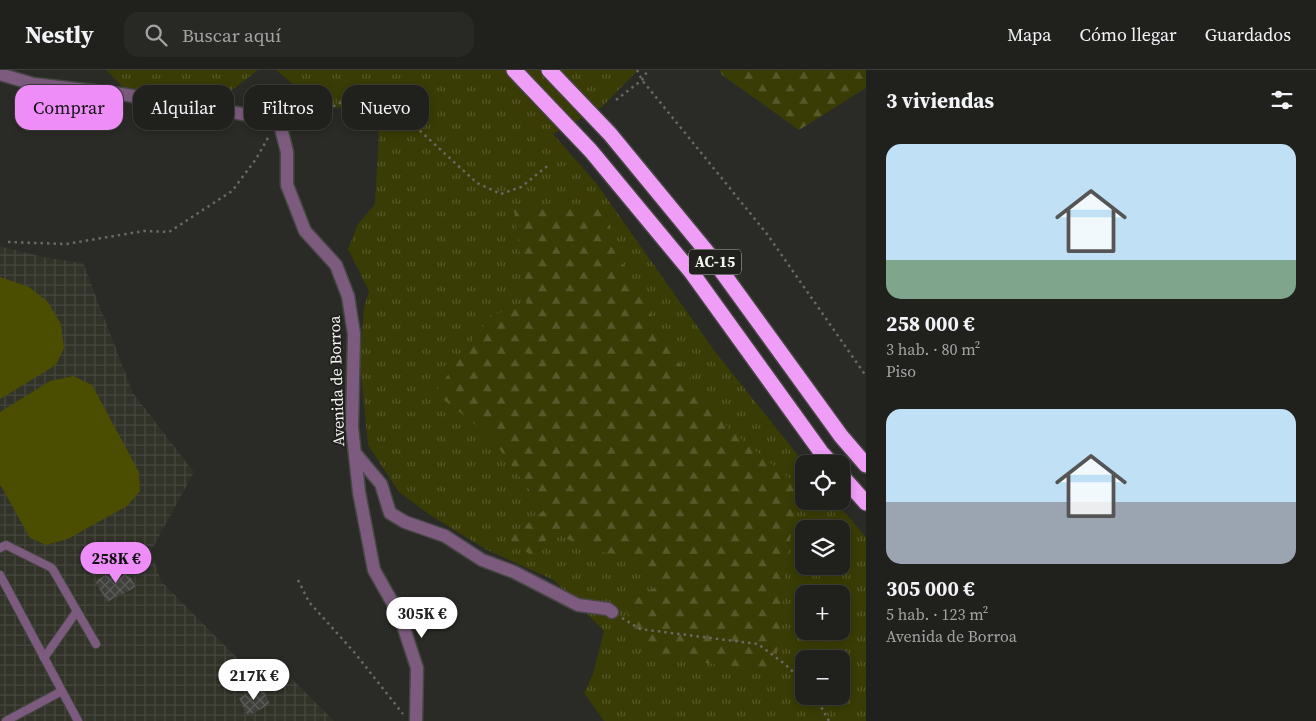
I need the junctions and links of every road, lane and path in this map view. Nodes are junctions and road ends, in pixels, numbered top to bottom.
1 (514, 70) edge
2 (549, 70) edge
3 (637, 70) edge
4 (648, 70) edge
5 (0, 74) edge
6 (642, 80) junction
7 (616, 100) dead end
8 (332, 107) edge
9 (244, 114) edge
10 (273, 130) edge
11 (282, 130) edge
12 (550, 164) dead end
13 (8, 242) dead end
14 (866, 376) edge
15 (355, 453) junction
16 (824, 455) edge
17 (866, 464) edge
18 (850, 485) edge
19 (866, 503) edge
20 (0, 548) edge
21 (0, 576) edge
22 (298, 580) dead end
23 (77, 611) junction
24 (612, 612) joint
25 (96, 644) dead end
26 (44, 658) junction
27 (795, 674) edge
28 (62, 691) junction
29 (820, 705) edge
30 (411, 720) edge
31 (6, 721) edge
32 (78, 721) edge
33 (830, 721) edge

1 - 16 highway, AC-15
2 - 17 highway, AC-15
3 - 6 path
4 - 6 path
5 - 9 street
6 - 7 path
6 - 14 path
8 - 12 path
10 - 13 path
11 - 15 street, Avenida de Borroa
15 - 24 street
15 - 30 street, Avenida de Borroa
18 - 19 highway
20 - 23 lane
21 - 26 lane
22 - 30 path
23 - 25 lane
23 - 26 lane
24 - 27 path
26 - 28 lane
28 - 31 lane
28 - 32 lane
29 - 33 path

